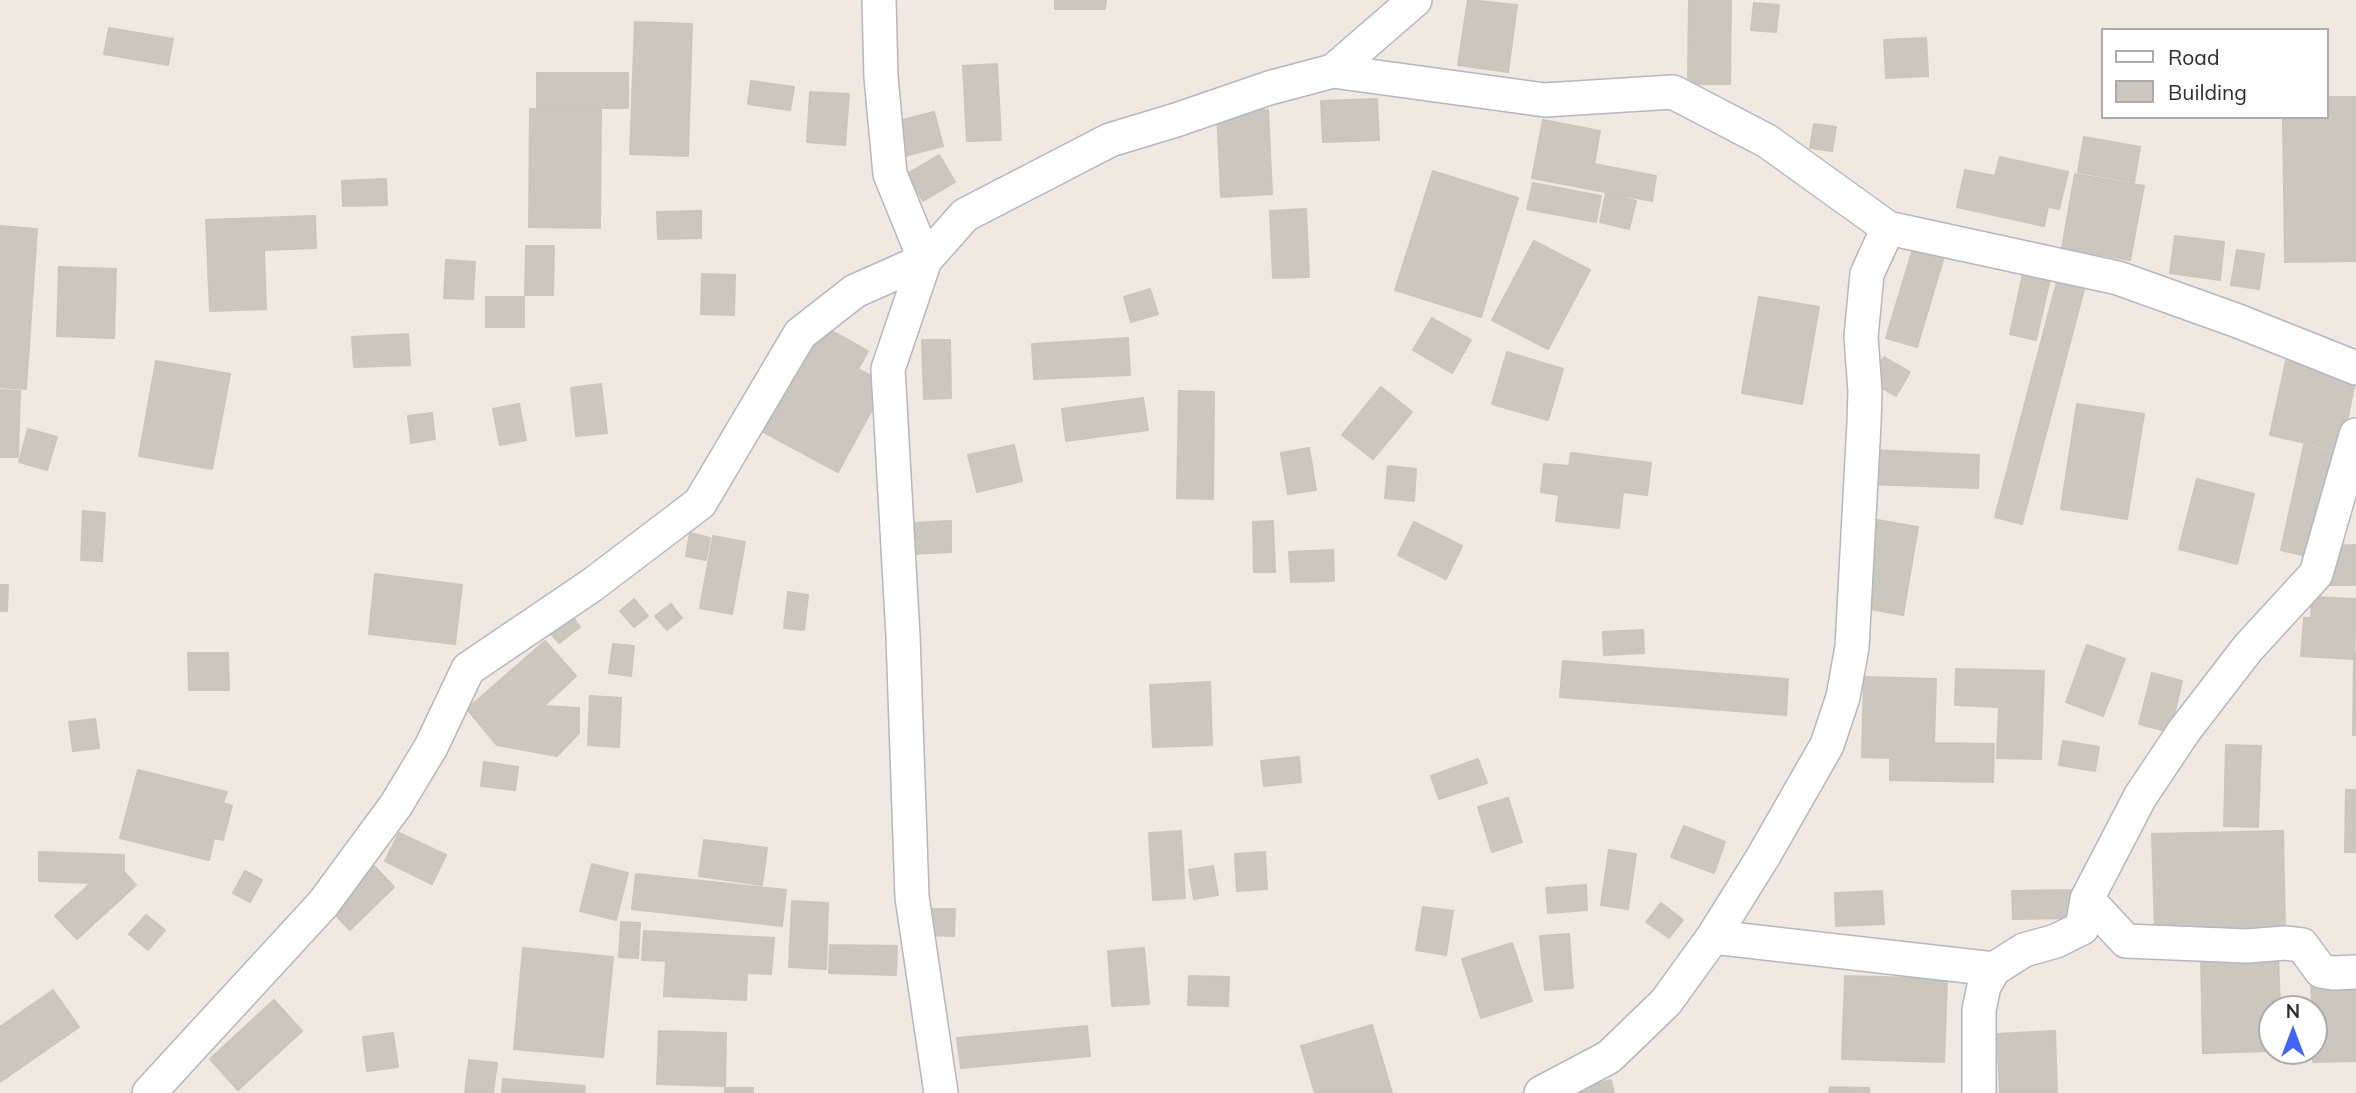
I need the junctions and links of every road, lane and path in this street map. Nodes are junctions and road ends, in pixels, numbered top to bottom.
1 (879, 0) edge
2 (1415, 0) edge
3 (1333, 71) junction
4 (1888, 228) junction
5 (925, 260) junction
6 (2356, 368) edge
7 (2356, 435) edge
8 (2087, 899) junction
9 (1713, 937) junction
10 (1994, 969) junction
11 (2356, 972) edge
12 (149, 1093) edge
13 (941, 1093) edge
14 (1541, 1093) edge
15 (1979, 1093) edge

1 - 5 street
2 - 3 street
3 - 4 street
3 - 5 street
4 - 6 street
4 - 9 street
5 - 12 street
5 - 13 street
7 - 8 street
8 - 10 street
8 - 11 street
9 - 10 street
9 - 14 street
10 - 15 street

